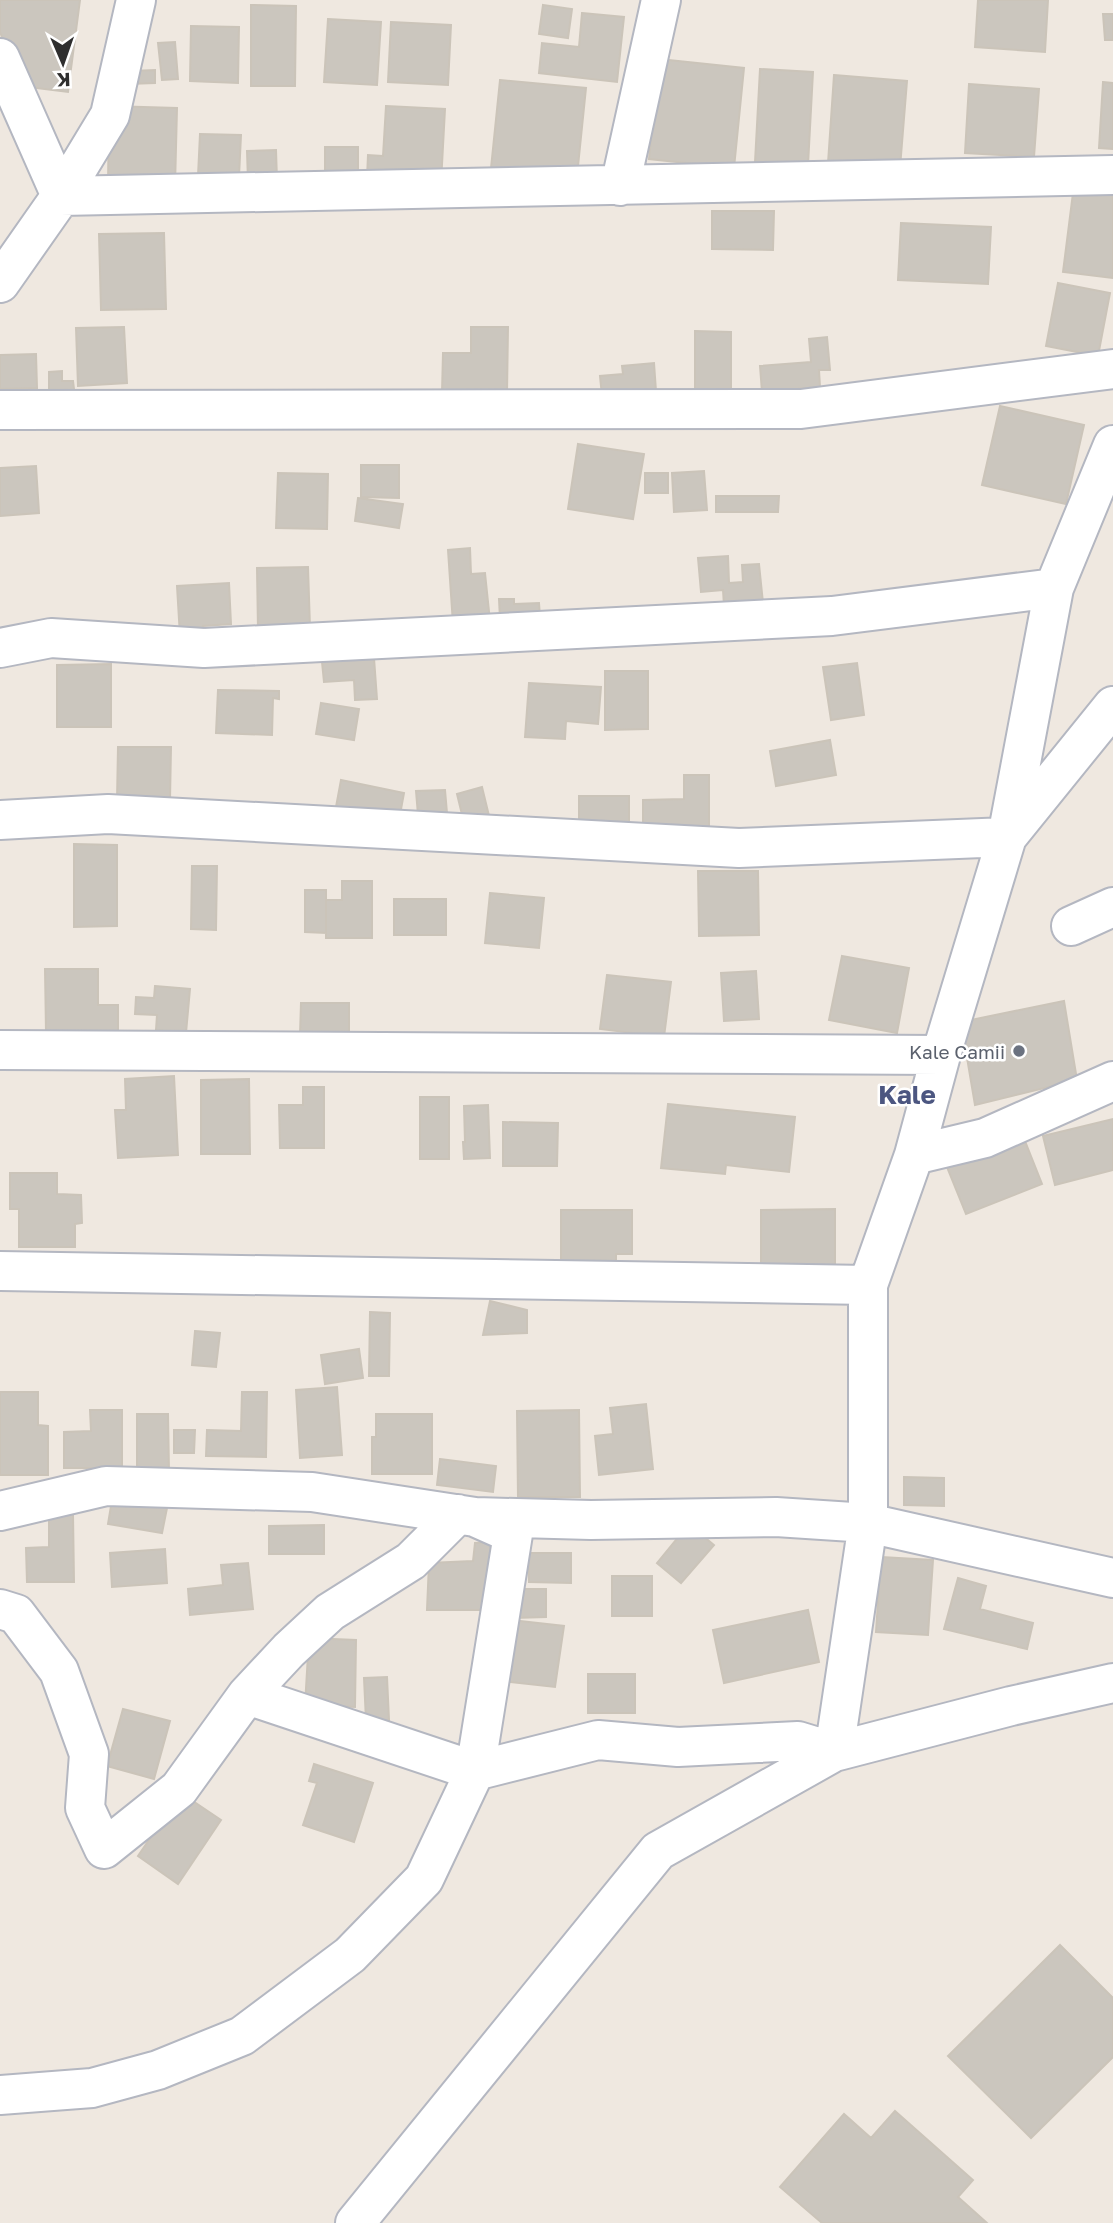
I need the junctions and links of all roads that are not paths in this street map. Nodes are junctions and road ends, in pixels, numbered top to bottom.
1 (136, 0) edge
2 (661, 0) edge
3 (0, 58) edge
4 (1113, 175) edge
5 (620, 186) junction
6 (61, 196) junction
7 (0, 283) edge
8 (1113, 369) edge
9 (0, 411) edge
10 (1113, 445) edge
11 (1054, 588) junction
12 (0, 648) edge
13 (1113, 706) edge
14 (0, 820) edge
15 (1007, 837) junction
16 (1113, 907) edge
17 (1071, 926) dead end
18 (0, 1050) edge
19 (941, 1055) junction
20 (1113, 1081) edge
21 (914, 1155) junction
22 (0, 1271) edge
23 (867, 1285) junction
24 (0, 1511) edge
25 (467, 1516) junction
26 (868, 1523) junction
27 (1113, 1577) edge
28 (0, 1609) edge
29 (1113, 1683) edge
30 (247, 1695) junction
31 (834, 1752) junction
32 (475, 1771) junction
33 (0, 2095) edge
34 (355, 2223) edge

1 - 6 street
2 - 5 street
3 - 6 street
4 - 5 street
5 - 6 street
6 - 7 street
8 - 9 street
10 - 11 street
11 - 12 street
11 - 15 street
13 - 15 street
14 - 15 street
15 - 19 street
16 - 17 street
18 - 19 street
19 - 21 street
20 - 21 street
21 - 23 street
22 - 23 street
23 - 26 street
24 - 25 street
25 - 26 street
25 - 30 street
25 - 32 street
26 - 27 street
26 - 31 street
28 - 30 street
29 - 31 street
30 - 32 street
31 - 32 street
31 - 34 street
32 - 33 street

